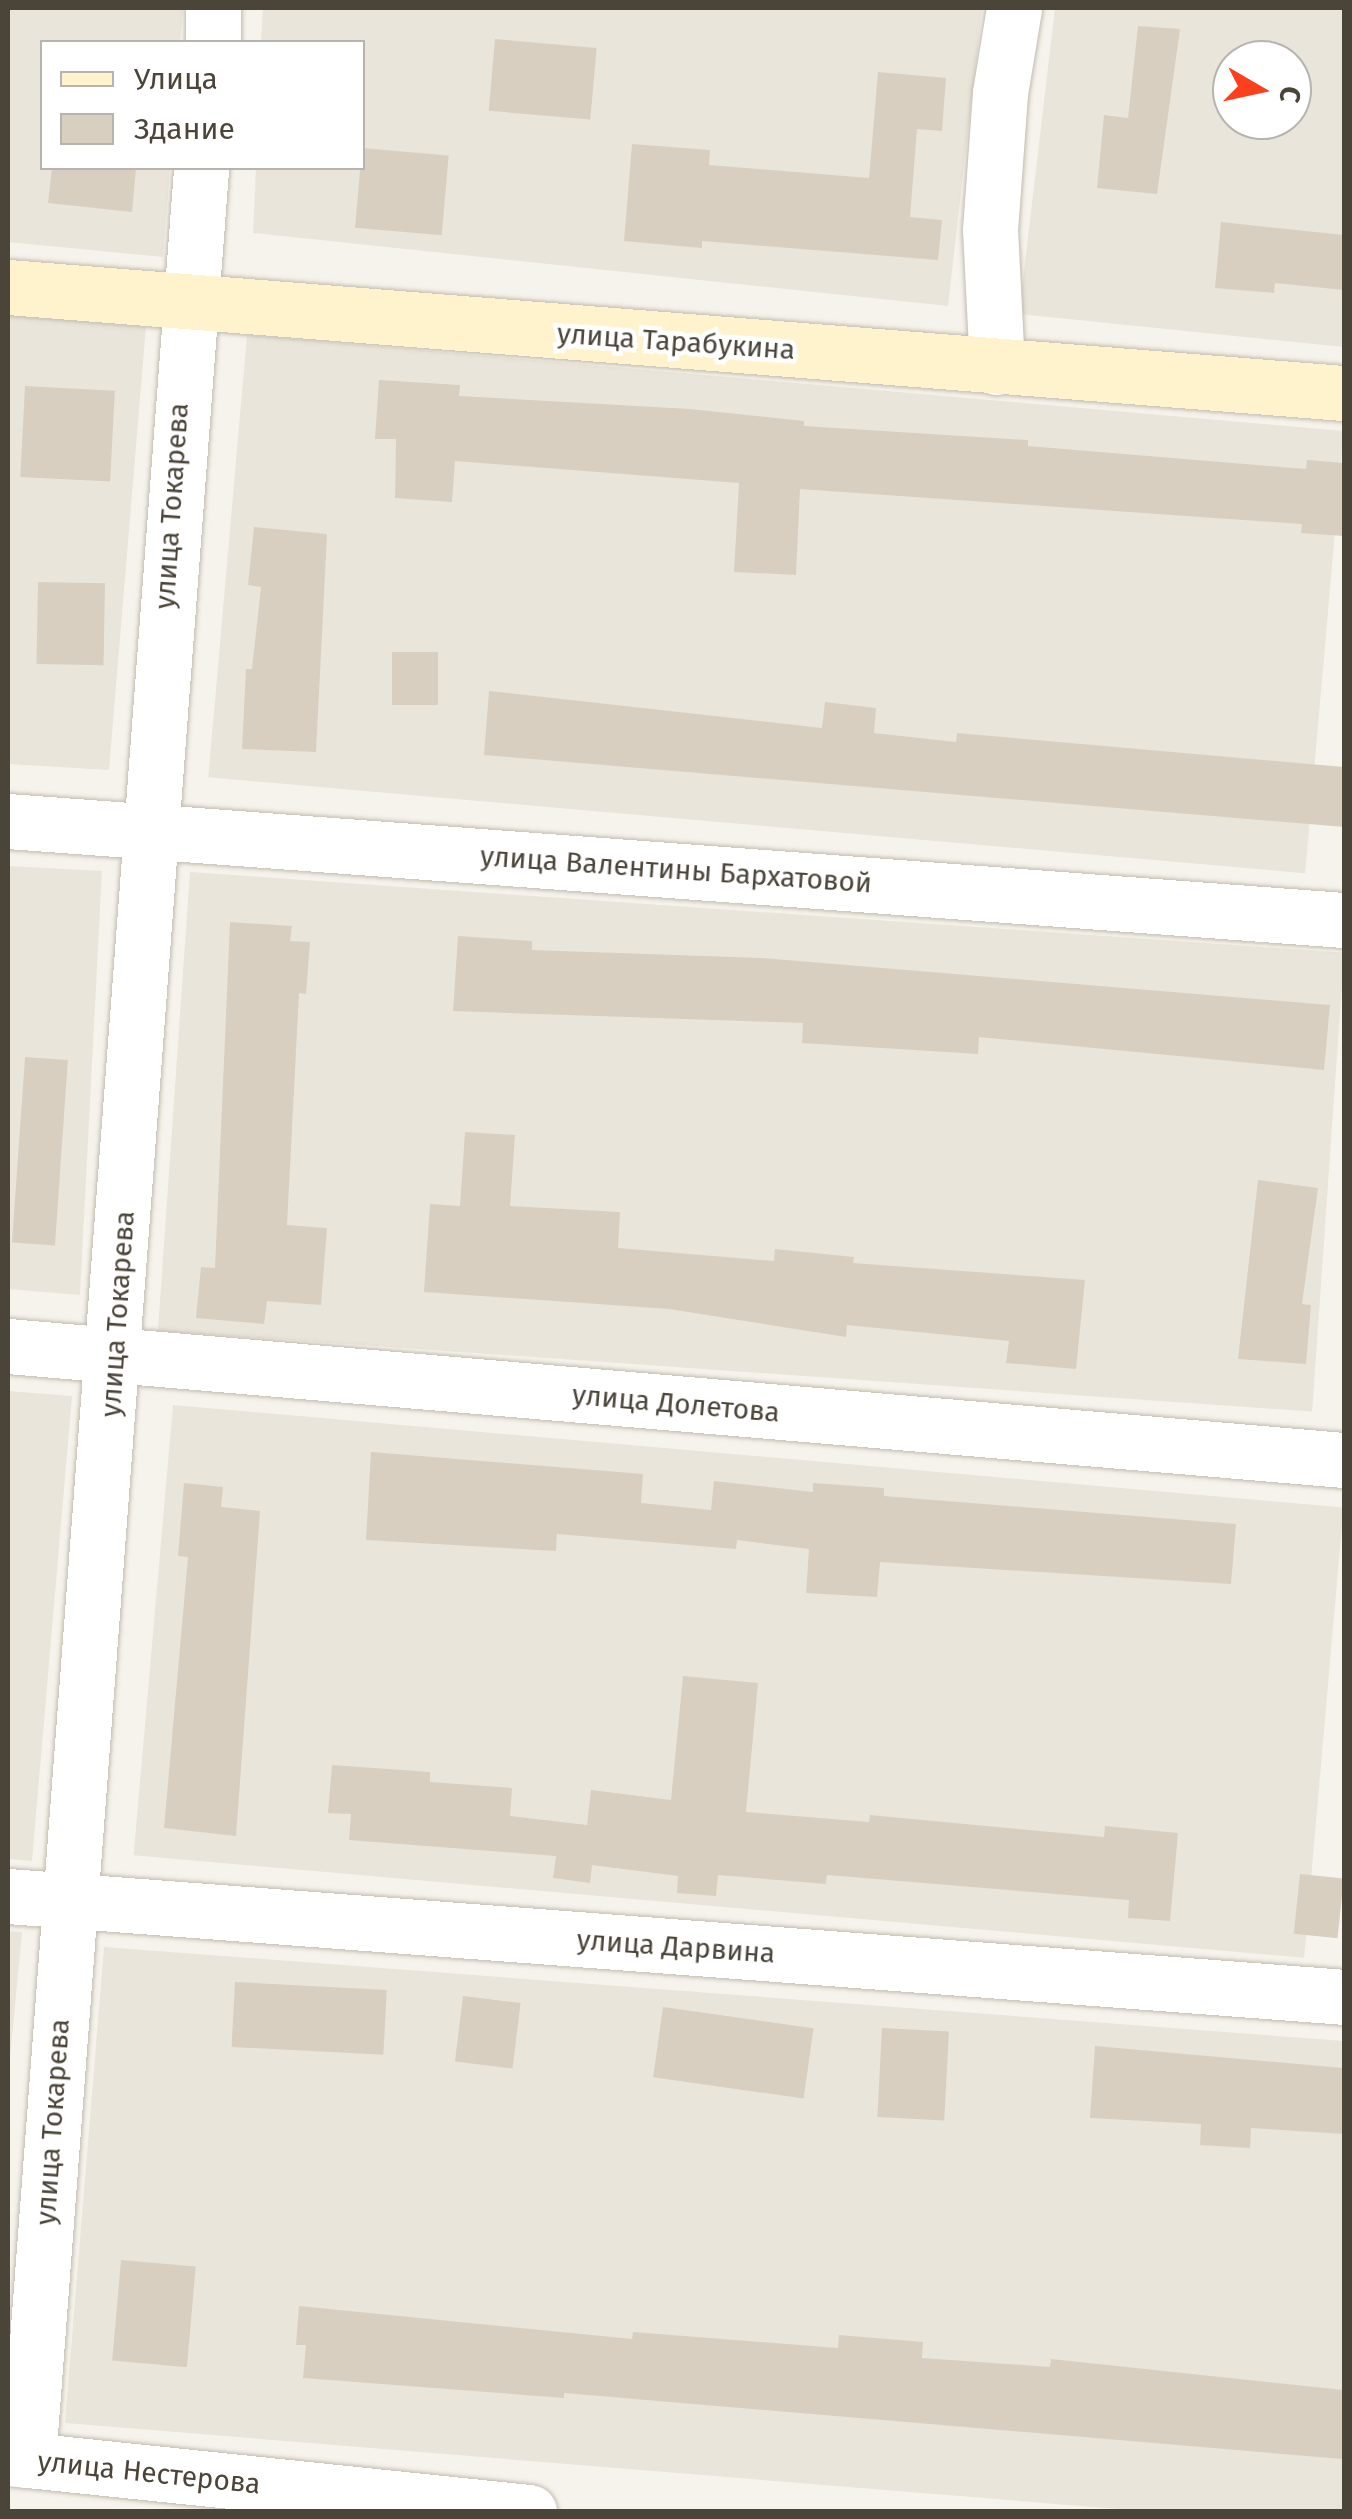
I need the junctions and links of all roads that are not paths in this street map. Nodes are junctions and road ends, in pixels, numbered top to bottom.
1 (213, 8) edge
2 (1014, 8) edge
3 (213, 40) edge
4 (201, 170) edge
5 (8, 287) edge
6 (188, 304) junction
7 (997, 367) junction
8 (1344, 393) edge
9 (8, 821) edge
10 (148, 830) junction
11 (1344, 920) edge
12 (8, 1346) edge
13 (116, 1356) junction
14 (1344, 1460) edge
15 (8, 1896) edge
16 (70, 1901) junction
17 (1344, 1997) edge
18 (18, 2459) edge
19 (529, 2512) edge

1 - 3 street
2 - 7 street
4 - 6 street, улица Токарева
5 - 6 main road, улица Тарабукина
6 - 7 main road, улица Тарабукина
6 - 10 street, улица Токарева
7 - 8 main road, улица Тарабукина
9 - 10 street, улица Валентины Бархатовой
10 - 11 street, улица Валентины Бархатовой
10 - 13 street, улица Токарева
12 - 13 street, улица Долетова
13 - 14 street, улица Долетова
13 - 16 street, улица Токарева
15 - 16 street, улица Дарвина
16 - 17 street, улица Дарвина
16 - 18 street, улица Токарева
18 - 19 street, улица Нестерова

